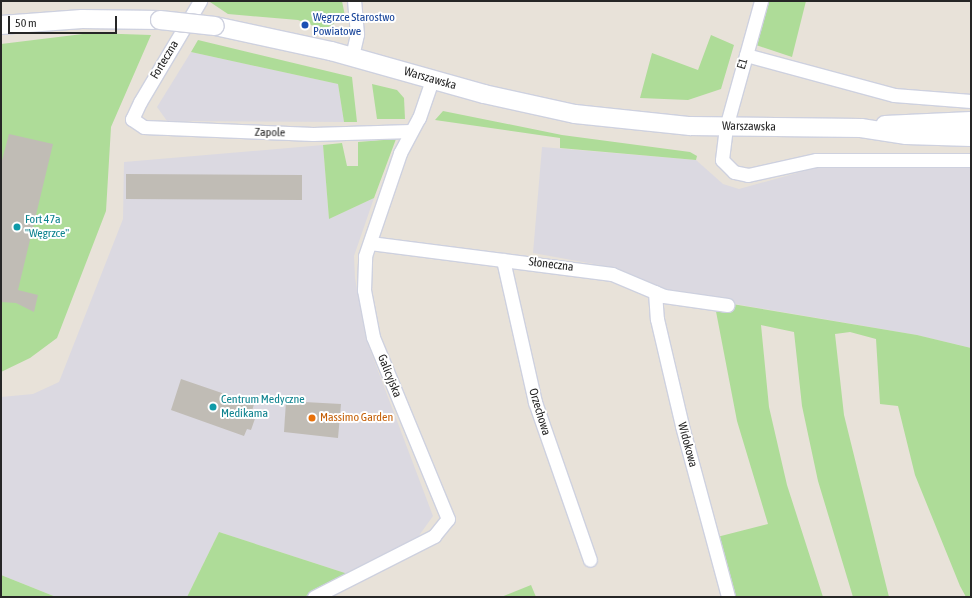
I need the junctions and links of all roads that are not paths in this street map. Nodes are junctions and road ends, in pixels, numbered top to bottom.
1 (200, 1) edge
2 (354, 1) edge
3 (761, 1) edge
4 (1, 26) edge
5 (746, 55) junction
6 (352, 56) junction
7 (432, 80) junction
8 (971, 101) edge
9 (132, 119) joint
10 (971, 121) edge
11 (726, 127) junction
12 (861, 128) junction
13 (411, 131) junction
14 (971, 137) edge
15 (971, 160) edge
16 (370, 244) junction
17 (503, 260) junction
18 (655, 292) junction
19 (728, 305) dead end
20 (590, 560) dead end
21 (314, 597) edge
22 (728, 597) edge

1 - 9 street, Forteczna
2 - 6 street
3 - 5 street, E1
4 - 6 main road, Warszawska, bridge
5 - 8 street
5 - 11 street, E1
6 - 7 main road, Warszawska
7 - 11 main road, Warszawska
7 - 13 street, Galicyjska
9 - 13 street, Zapole
10 - 12 main road, Warszawska
11 - 12 main road, Warszawska
11 - 15 street, E1
12 - 14 main road, Warszawska
13 - 16 street, Galicyjska
16 - 17 street, Słoneczna
16 - 21 street, Galicyjska
17 - 18 street, Słoneczna
17 - 20 street, Orzechowa
18 - 19 street, Słoneczna
18 - 22 street, Widokowa

